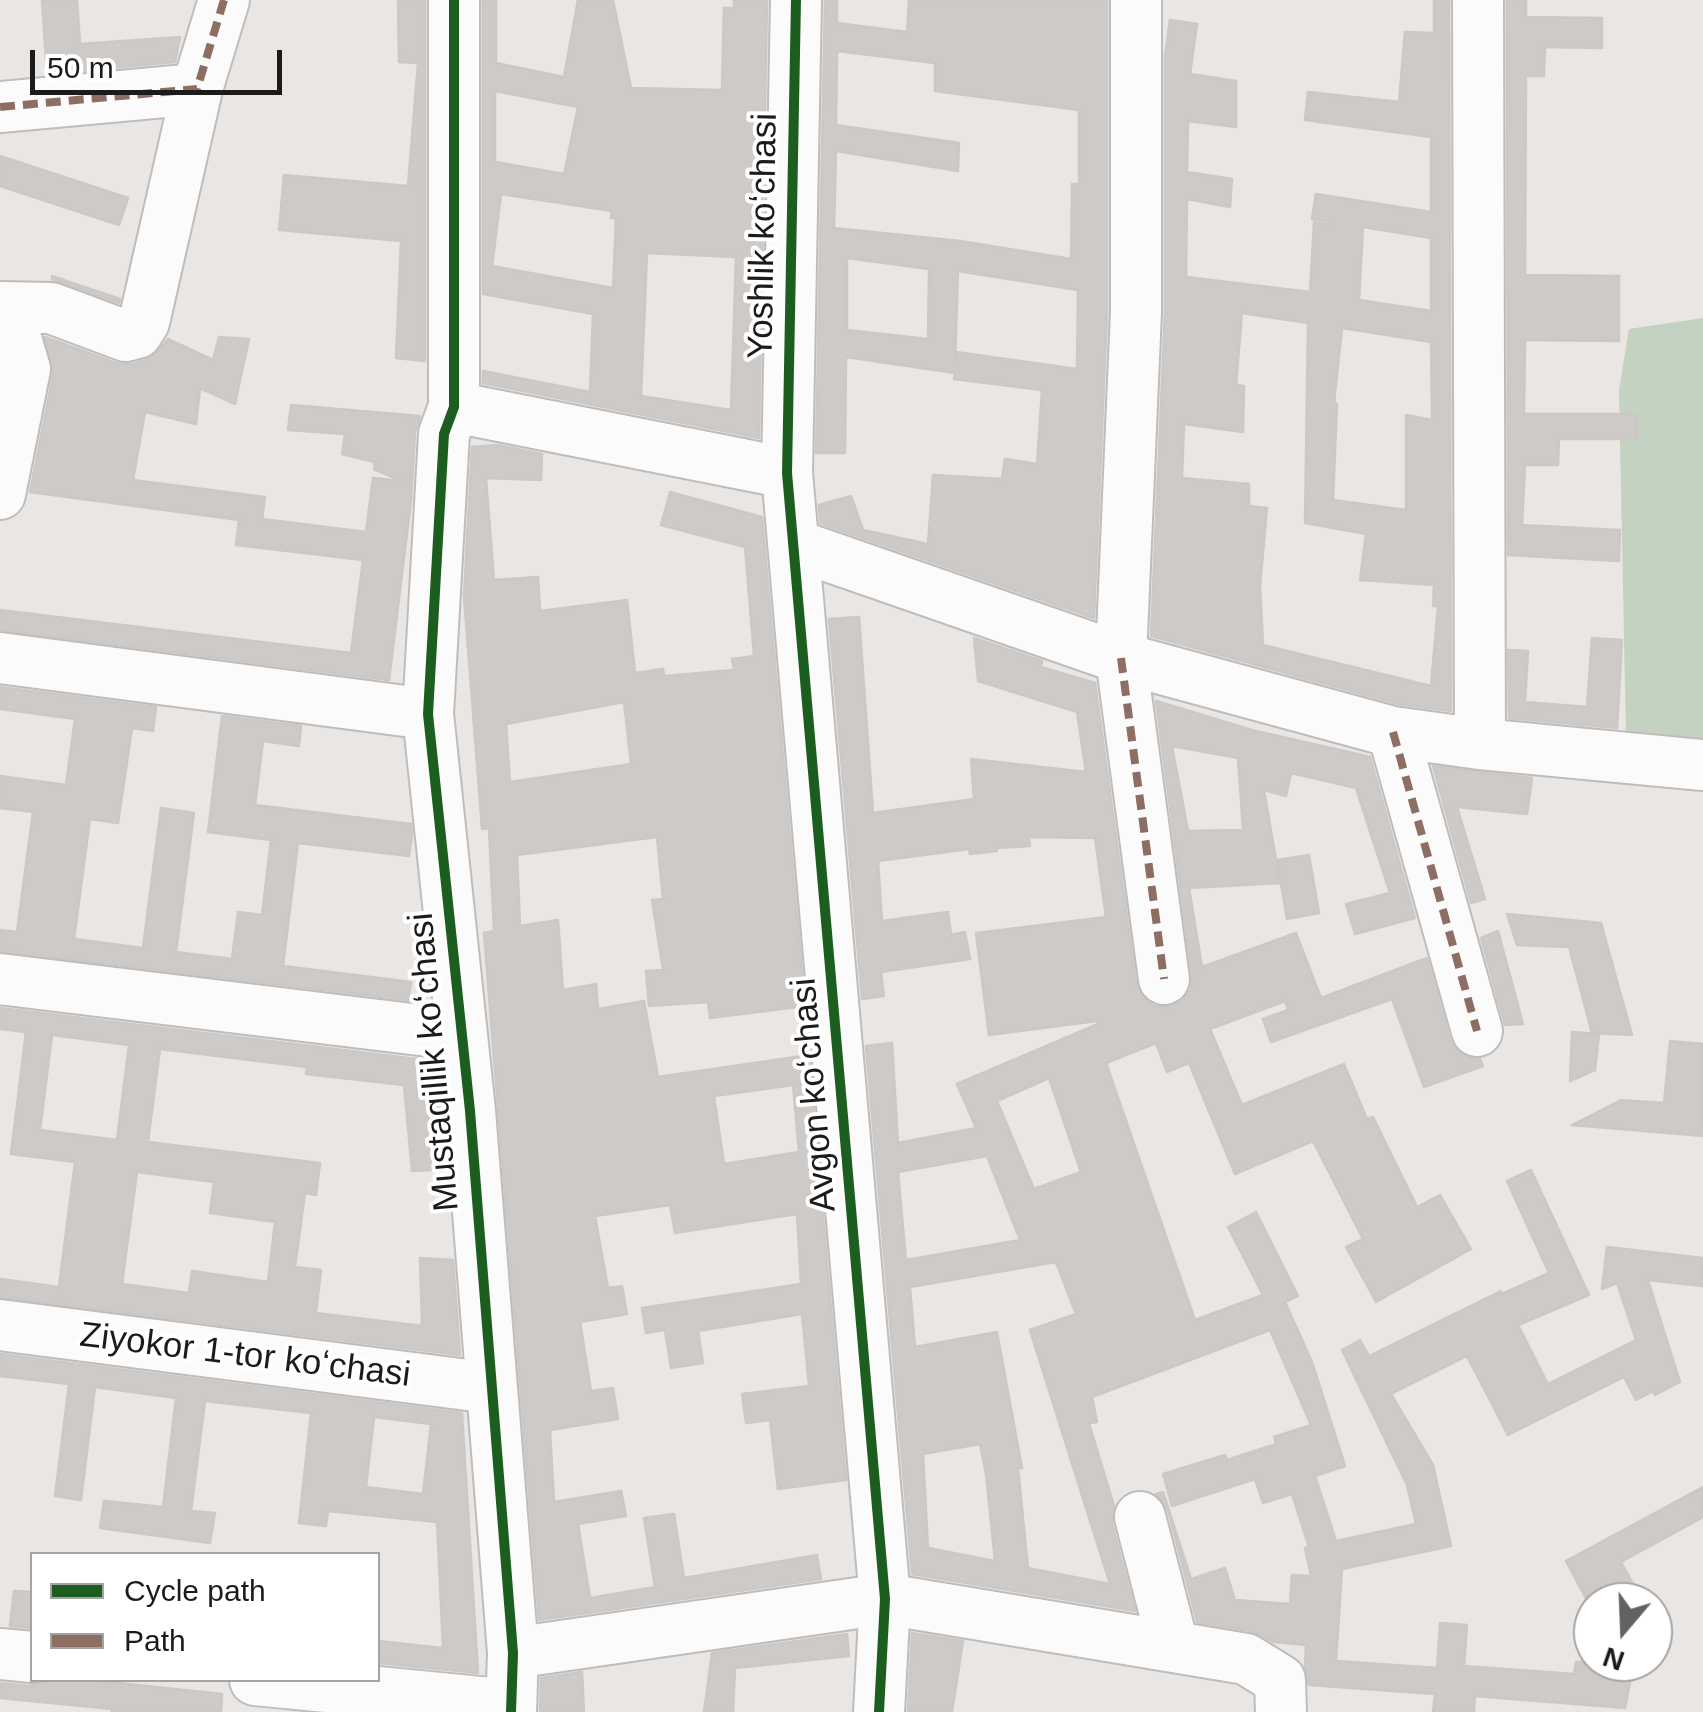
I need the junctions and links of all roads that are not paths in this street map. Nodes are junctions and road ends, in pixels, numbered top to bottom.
1 (224, 0) edge
2 (454, 0) edge
3 (796, 0) edge
4 (1136, 0) edge
5 (1478, 0) edge
6 (197, 89) junction
7 (0, 107) edge
8 (0, 308) edge
9 (0, 320) edge
10 (454, 408) junction
11 (787, 473) junction
12 (0, 494) edge
13 (794, 544) junction
14 (0, 658) edge
15 (1121, 658) junction
16 (428, 714) junction
17 (1393, 732) junction
18 (1480, 744) junction
19 (1703, 765) edge
20 (0, 979) edge
21 (1164, 979) dead end
22 (1477, 1031) dead end
23 (462, 1035) junction
24 (0, 1325) edge
25 (491, 1388) junction
26 (1140, 1517) dead end
27 (885, 1599) junction
28 (1173, 1645) junction
29 (513, 1653) junction
30 (0, 1654) edge
31 (30, 1657) edge
32 (274, 1682) edge
33 (511, 1709) edge
34 (879, 1712) edge
35 (1281, 1712) edge

1 - 6 street
2 - 10 street
3 - 11 street, Yoshlik koʻchasi
4 - 15 street
5 - 18 street
6 - 7 street
6 - 8 street
9 - 12 street
10 - 11 street
10 - 16 street, Mustaqillik koʻchasi
11 - 13 street, Avgon koʻchasi
13 - 15 street
13 - 27 street, Avgon koʻchasi
14 - 16 street
15 - 17 street
15 - 21 street
16 - 23 street, Mustaqillik koʻchasi
17 - 18 street
17 - 22 street
18 - 19 street
20 - 23 street
23 - 25 street, Mustaqillik koʻchasi
24 - 25 street, Ziyokor 1-tor koʻchasi
25 - 29 street, Mustaqillik koʻchasi
26 - 28 street
27 - 28 street
27 - 29 street
27 - 34 street, Avgon koʻchasi
28 - 35 street
29 - 33 street, Mustaqillik koʻchasi
30 - 31 street
32 - 33 street

